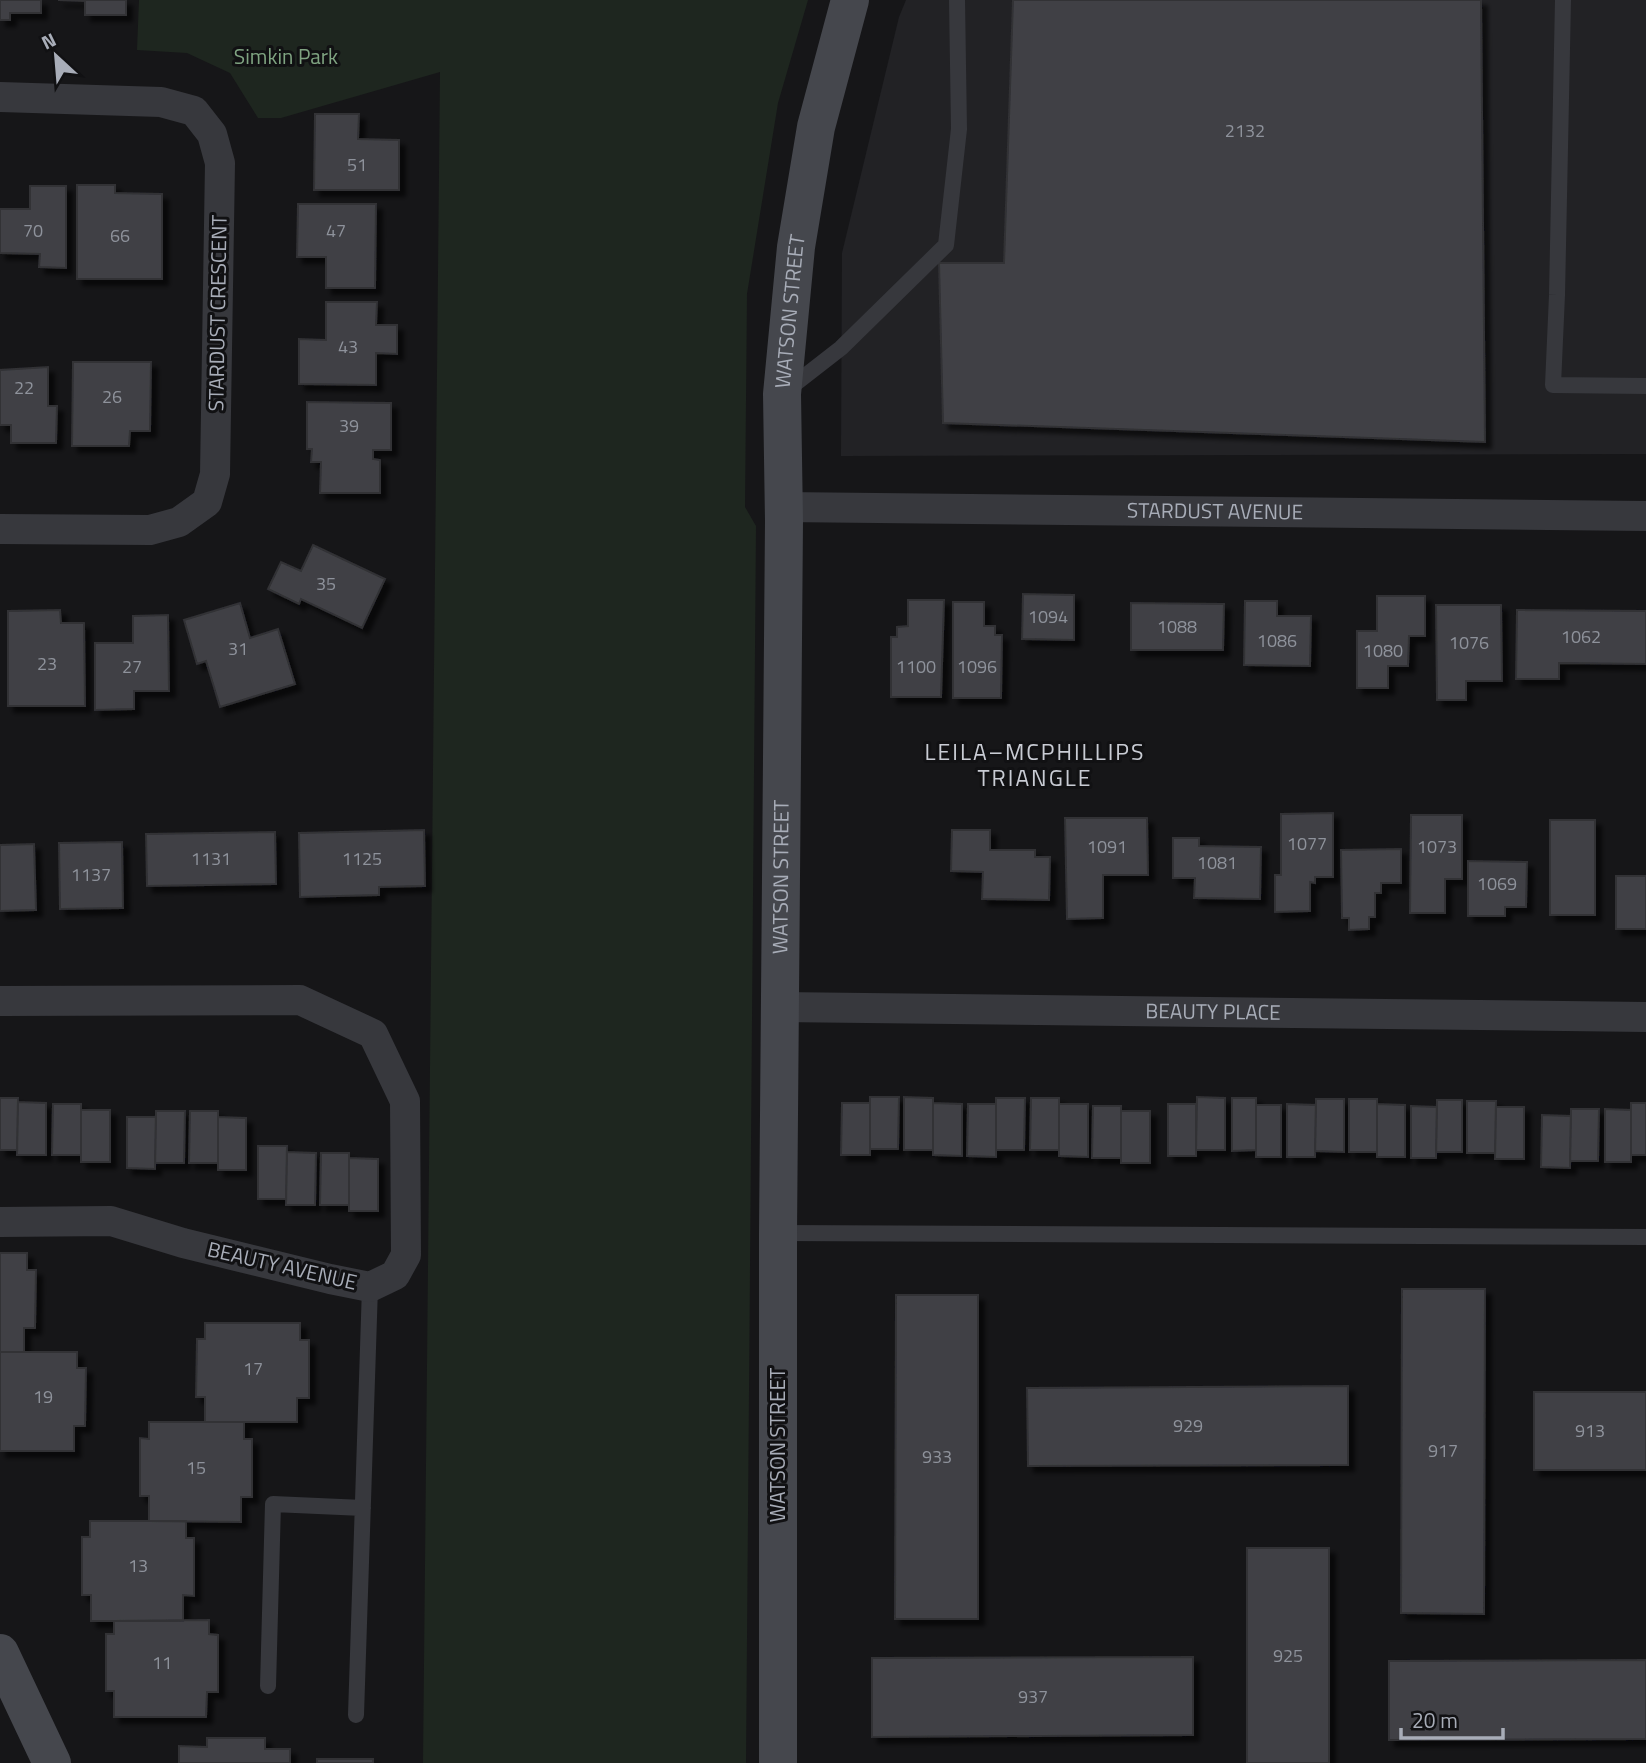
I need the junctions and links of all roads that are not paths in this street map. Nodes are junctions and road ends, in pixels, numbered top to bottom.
1 (850, 0) edge
2 (957, 0) edge
3 (1563, 0) edge
4 (0, 97) edge
5 (1646, 386) edge
6 (782, 394) junction
7 (783, 507) junction
8 (1646, 516) edge
9 (0, 529) edge
10 (0, 1001) edge
11 (779, 1007) junction
12 (1646, 1017) edge
13 (0, 1222) edge
14 (778, 1233) junction
15 (1646, 1237) edge
16 (370, 1287) junction
17 (363, 1508) junction
18 (0, 1653) edge
19 (268, 1686) dead end
20 (356, 1715) dead end
21 (52, 1763) edge
22 (778, 1763) edge

1 - 6 street, WATSON STREET
2 - 6 lane
3 - 5 lane
4 - 9 street, STARDUST CRESCENT
6 - 7 street, WATSON STREET
7 - 8 street, STARDUST AVENUE
7 - 11 street, WATSON STREET
10 - 16 street, BEAUTY AVENUE
11 - 12 street, BEAUTY PLACE
11 - 14 street, WATSON STREET
13 - 16 street, BEAUTY AVENUE
14 - 15 lane
14 - 22 street, WATSON STREET
16 - 17 lane
17 - 19 lane
17 - 20 lane
18 - 21 street

